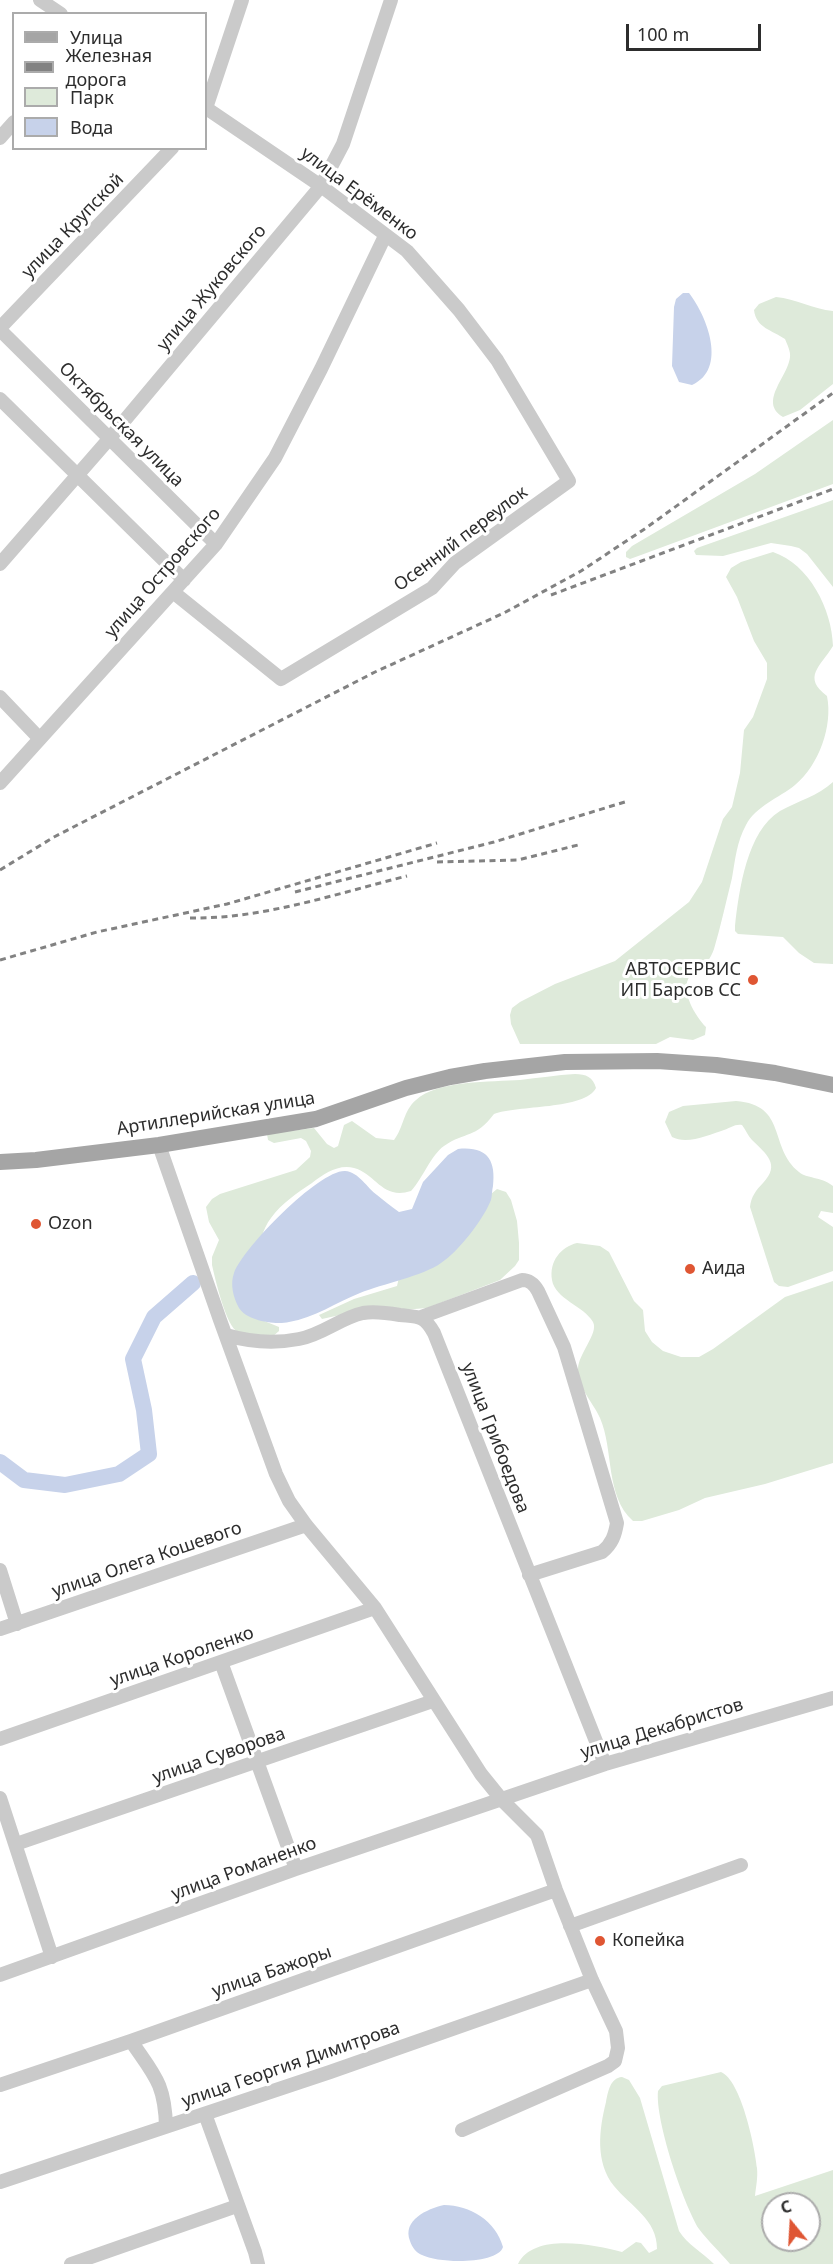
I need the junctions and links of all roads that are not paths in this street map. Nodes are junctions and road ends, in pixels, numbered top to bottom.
1 (40, 0) edge
2 (242, 0) edge
3 (391, 0) edge
4 (58, 12) edge
5 (207, 105) edge
6 (207, 109) edge
7 (12, 124) edge
8 (0, 138) edge
9 (170, 150) edge
10 (321, 186) junction
11 (385, 236) junction
12 (0, 329) edge
13 (0, 399) edge
14 (109, 439) junction
15 (77, 475) junction
16 (569, 481) joint
17 (216, 544) junction
18 (0, 564) edge
19 (184, 580) junction
20 (173, 592) junction
21 (0, 697) edge
22 (40, 739) junction
23 (0, 783) edge
24 (831, 1082) edge
25 (159, 1145) junction
26 (0, 1162) edge
27 (421, 1317) junction
28 (225, 1335) junction
29 (306, 1525) junction
30 (0, 1570) edge
31 (529, 1575) junction
32 (375, 1608) junction
33 (17, 1624) junction
34 (0, 1629) edge
35 (221, 1662) junction
36 (833, 1698) edge
37 (434, 1701) junction
38 (0, 1739) edge
39 (257, 1762) junction
40 (605, 1764) junction
41 (0, 1798) edge
42 (502, 1800) junction
43 (16, 1844) junction
44 (741, 1865) dead end
45 (296, 1869) junction
46 (556, 1890) junction
47 (570, 1926) junction
48 (52, 1957) junction
49 (0, 1975) edge
50 (592, 1980) junction
51 (131, 2041) junction
52 (0, 2085) edge
53 (205, 2114) junction
54 (166, 2127) junction
55 (462, 2130) dead end
56 (0, 2182) edge
57 (237, 2206) junction
58 (71, 2264) edge
59 (258, 2264) edge

1 - 4 street
2 - 5 street
3 - 10 street, улица Жуковского
6 - 10 street, улица Ерёменко
7 - 8 street
9 - 12 street, улица Крупской
10 - 11 street, улица Ерёменко
10 - 14 street, улица Жуковского
11 - 16 street, улица Ерёменко
11 - 17 street, улица Островского
12 - 14 street, Октябрьская улица
13 - 15 street
14 - 15 street, улица Жуковского
14 - 17 street, Октябрьская улица
15 - 18 street, улица Жуковского
15 - 19 street
16 - 20 street, Осенний переулок
17 - 19 street, улица Островского
19 - 20 street, улица Островского
20 - 22 street, улица Островского
21 - 22 street
22 - 23 street, улица Островского
24 - 25 main road, Артиллерийская улица
25 - 26 main road, Артиллерийская улица
25 - 28 street
27 - 28 street
27 - 31 street, улица Грибоедова
27 - 31 street
28 - 29 street
29 - 32 street
29 - 33 street, улица Олега Кошевого
30 - 33 street
31 - 40 street, улица Грибоедова
32 - 35 street, улица Короленко
32 - 37 street
33 - 34 street, улица Олега Кошевого
35 - 38 street, улица Короленко
35 - 39 street
36 - 40 street, улица Декабристов
37 - 39 street, улица Суворова
37 - 42 street
39 - 43 street, улица Суворова
39 - 45 street
40 - 42 street, улица Декабристов
41 - 43 street
42 - 45 street, улица Романенко
42 - 46 street
43 - 48 street
44 - 47 street
45 - 48 street, улица Романенко
46 - 47 street
46 - 51 street, улица Бажоры
47 - 50 street
48 - 49 street, улица Романенко
50 - 53 street, улица Георгия Димитрова
50 - 55 street
51 - 52 street, улица Бажоры
51 - 54 street
53 - 54 street, улица Георгия Димитрова
53 - 57 street
54 - 56 street, улица Георгия Димитрова
57 - 58 street
57 - 59 street

